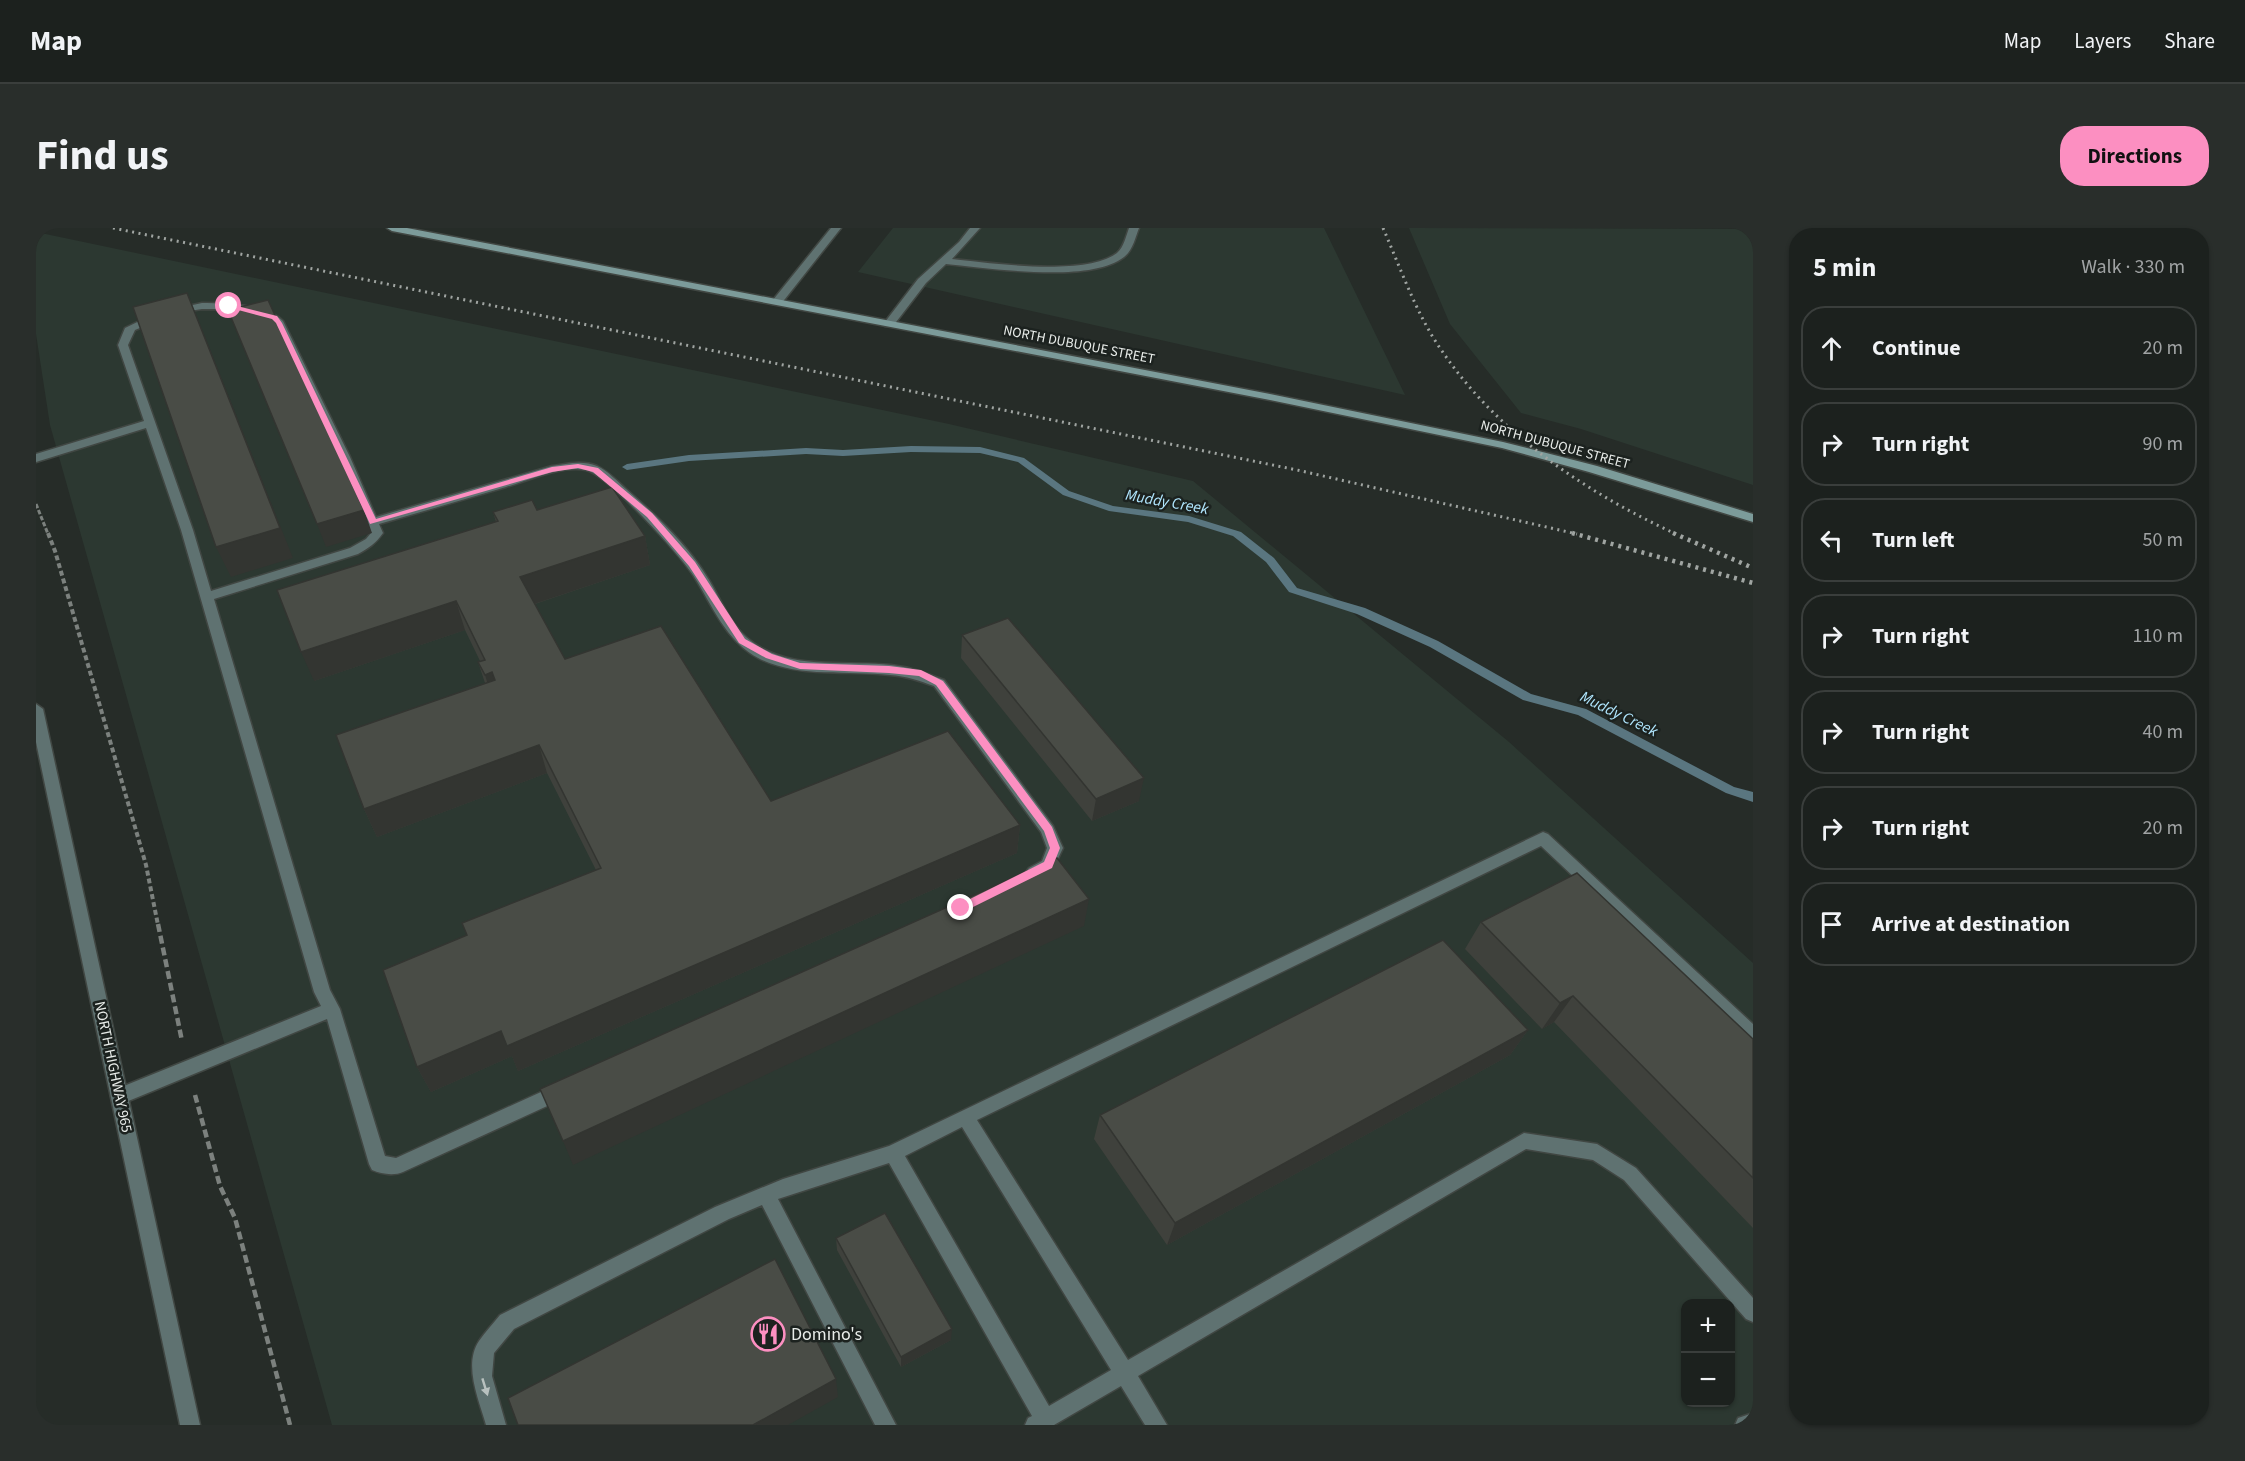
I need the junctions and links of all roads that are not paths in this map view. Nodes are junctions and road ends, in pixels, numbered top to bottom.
1 (392, 228) edge
2 (836, 228) edge
3 (975, 228) edge
4 (1134, 228) edge
5 (943, 261) junction
6 (777, 302) junction
7 (889, 324) junction
8 (150, 423) junction
9 (36, 458) edge
10 (1753, 518) edge
11 (373, 522) junction
12 (207, 597) junction
13 (36, 709) edge
14 (1019, 879) edge
15 (332, 1009) junction
16 (1753, 1035) edge
17 (582, 1082) edge
18 (120, 1096) junction
19 (965, 1117) junction
20 (893, 1153) junction
21 (766, 1195) junction
22 (1753, 1312) edge
23 (1124, 1372) junction
24 (1040, 1422) edge
25 (1753, 1423) edge
26 (190, 1425) edge
27 (496, 1425) edge
28 (886, 1425) edge
29 (1156, 1425) edge
30 (1745, 1425) edge

1 - 6 main road, NORTH DUBUQUE STREET
2 - 6 street
3 - 5 street
4 - 5 street
5 - 7 street
6 - 7 main road, NORTH DUBUQUE STREET
7 - 10 main road, NORTH DUBUQUE STREET
8 - 9 street
8 - 11 street
8 - 12 street
11 - 12 street
11 - 14 street
12 - 15 street
13 - 18 street, NORTH HIGHWAY 965
15 - 17 street
15 - 18 street
16 - 19 street
18 - 26 street, NORTH HIGHWAY 965
19 - 20 street
19 - 23 street
20 - 21 street
20 - 24 street
21 -> 27 street
21 - 28 street
22 - 23 street
23 - 24 street
23 - 29 street
25 - 30 street

